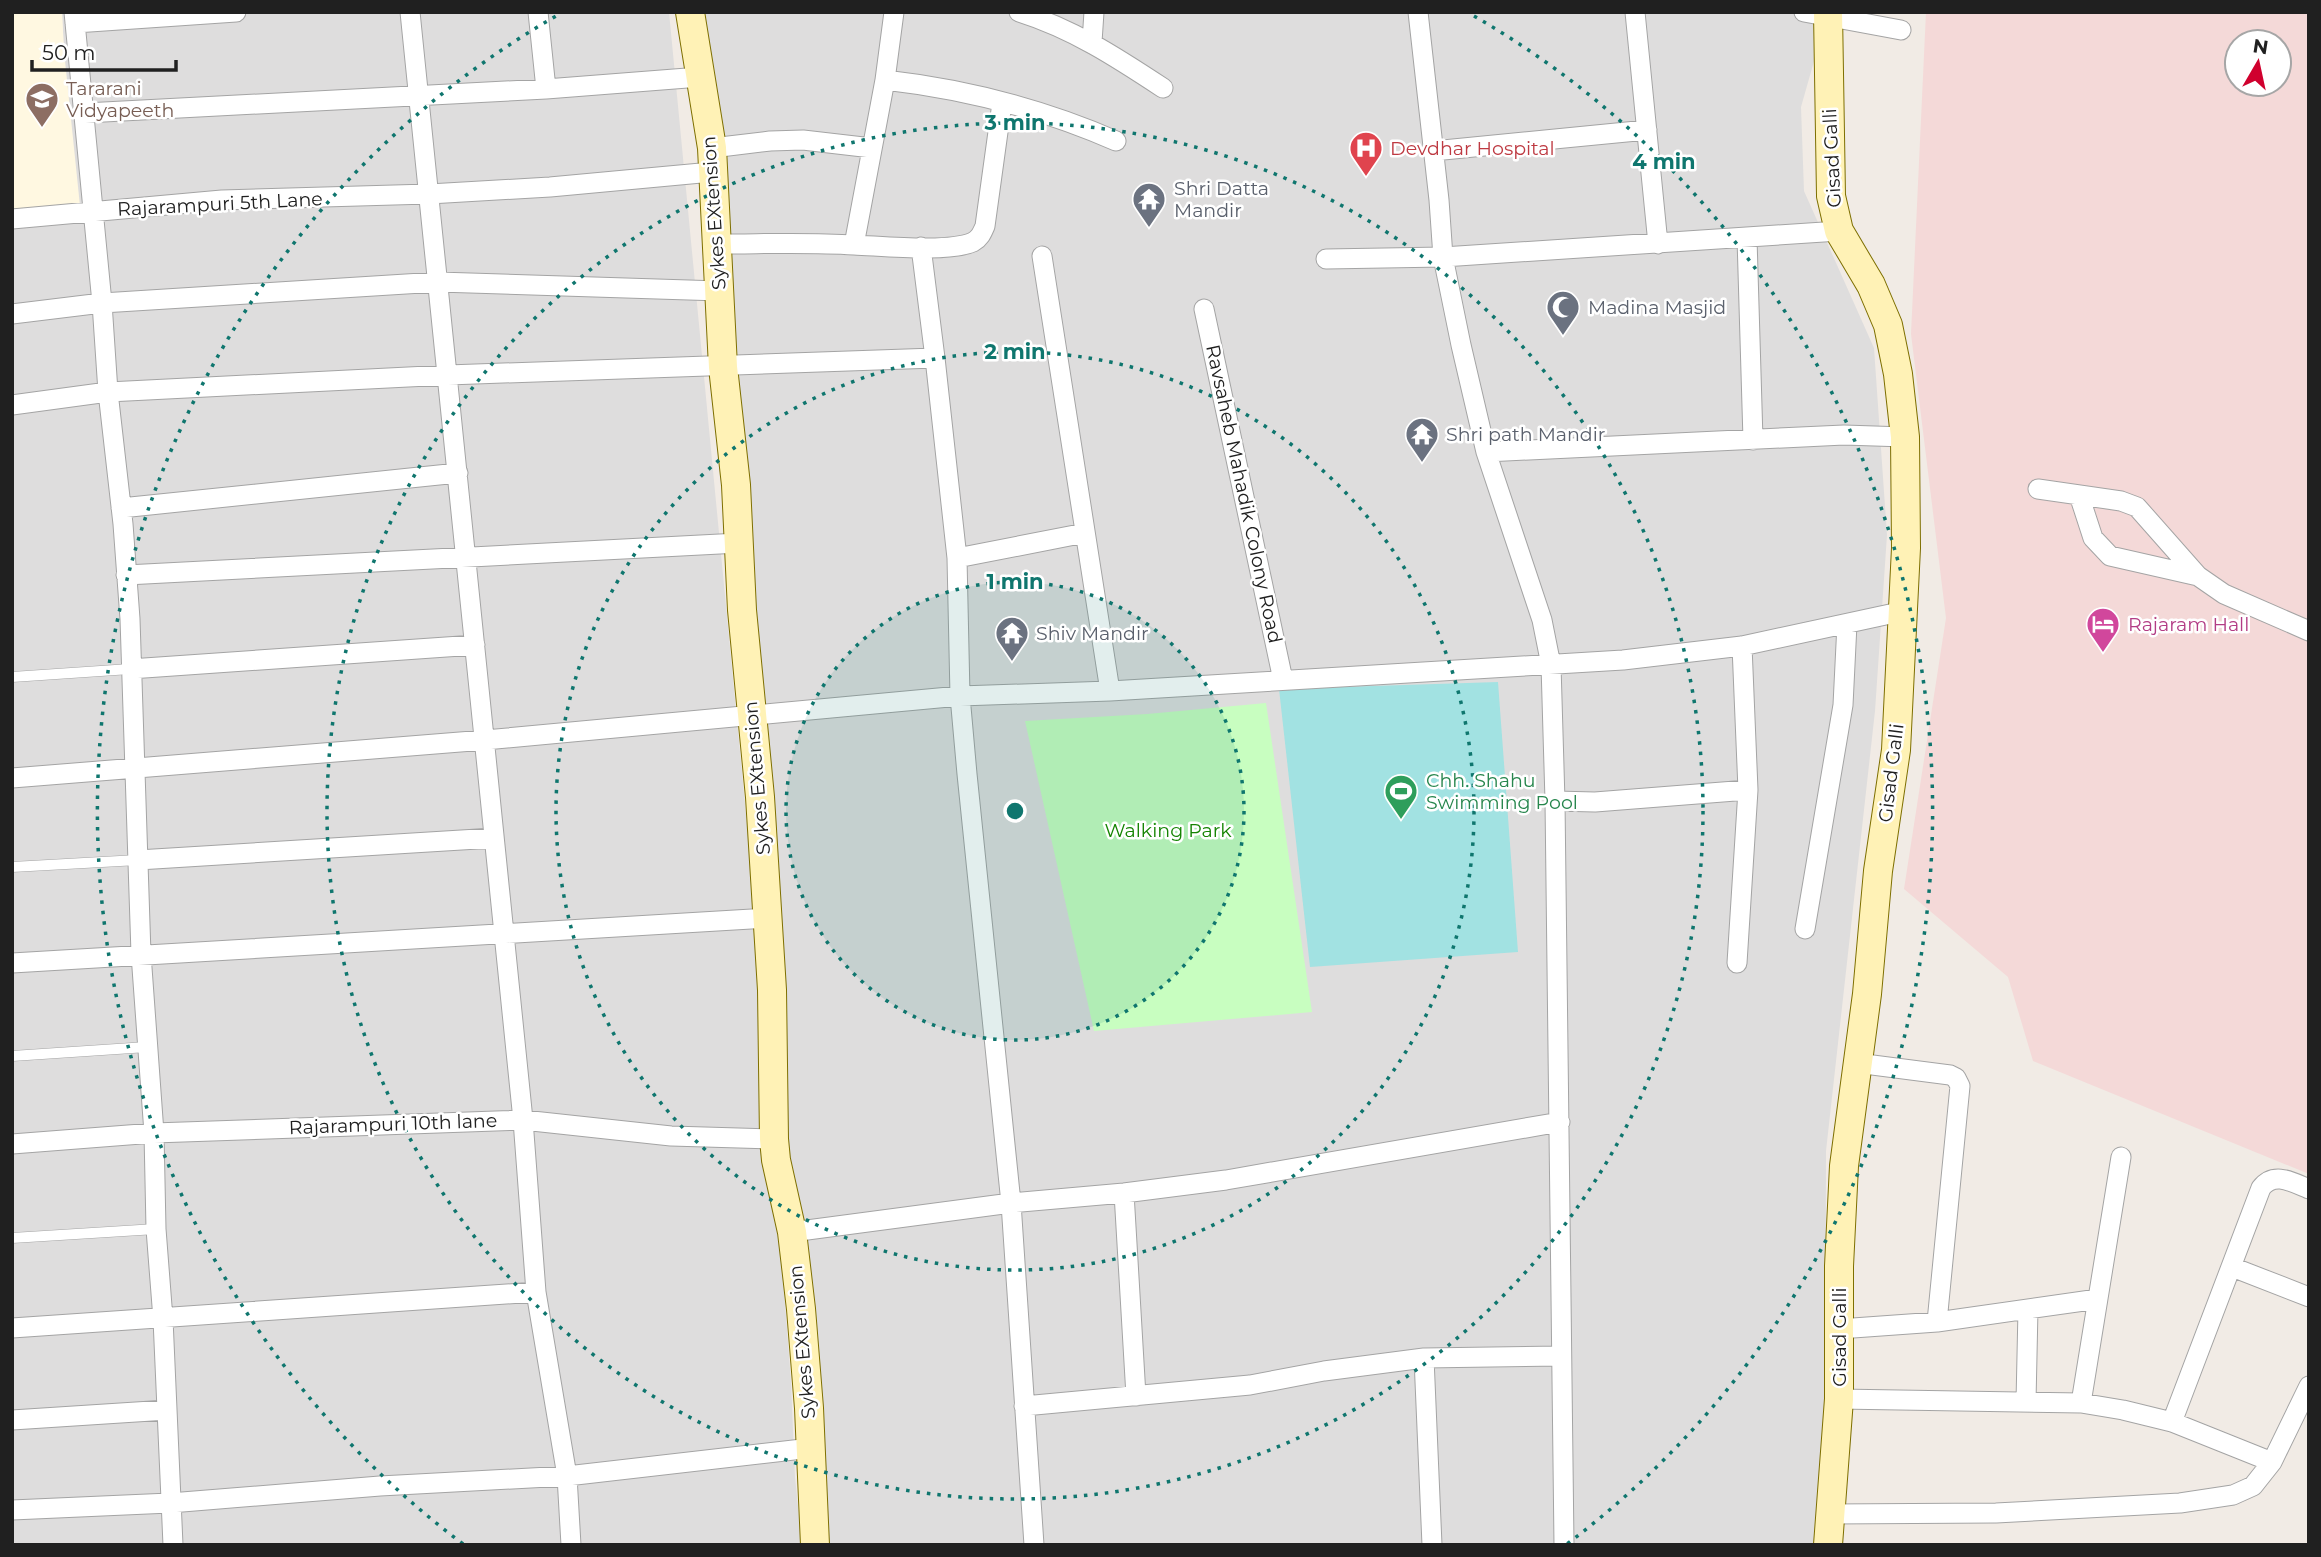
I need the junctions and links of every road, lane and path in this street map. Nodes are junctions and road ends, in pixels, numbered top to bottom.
1 (236, 12) edge
2 (410, 12) edge
3 (538, 12) edge
4 (690, 12) edge
5 (894, 12) edge
6 (1019, 12) edge
7 (1094, 12) edge
8 (1418, 12) edge
9 (1635, 12) edge
10 (1820, 14) edge
11 (74, 18) edge
12 (1901, 30) dead end
13 (1092, 42) junction
14 (700, 77) junction
15 (885, 80) junction
16 (1163, 88) dead end
17 (545, 89) junction
18 (418, 96) junction
19 (1002, 103) junction
20 (85, 113) junction
21 (1647, 130) junction
22 (1116, 141) dead end
23 (872, 148) junction
24 (1433, 151) junction
25 (712, 160) junction
26 (429, 194) junction
27 (93, 211) junction
28 (12, 219) edge
29 (1839, 231) junction
30 (1747, 238) junction
31 (718, 244) junction
32 (854, 244) junction
33 (1658, 244) junction
34 (921, 247) junction
35 (1042, 256) dead end
36 (1443, 257) junction
37 (1326, 259) dead end
38 (438, 282) junction
39 (720, 291) junction
40 (102, 303) junction
41 (1204, 309) dead end
42 (12, 314) edge
43 (935, 358) junction
44 (723, 367) junction
45 (447, 375) junction
46 (108, 392) junction
47 (12, 405) edge
48 (1905, 437) junction
49 (1753, 440) junction
50 (1486, 452) junction
51 (458, 473) junction
52 (2038, 489) dead end
53 (2079, 495) junction
54 (121, 508) junction
55 (1085, 533) junction
56 (739, 543) junction
57 (466, 557) junction
58 (957, 558) junction
59 (126, 575) junction
60 (2198, 576) junction
61 (1904, 611) junction
62 (1847, 624) junction
63 (2309, 631) edge
64 (475, 645) junction
65 (1742, 646) junction
66 (1551, 665) junction
67 (130, 669) junction
68 (12, 677) edge
69 (1283, 680) junction
70 (1110, 691) junction
71 (960, 696) junction
72 (751, 715) junction
73 (485, 740) junction
74 (133, 768) junction
75 (12, 778) edge
76 (1748, 790) junction
77 (1555, 800) junction
78 (494, 838) junction
79 (138, 860) junction
80 (12, 867) edge
81 (767, 918) junction
82 (1805, 929) dead end
83 (504, 933) junction
84 (141, 954) junction
85 (12, 963) edge
86 (1737, 963) dead end
87 (147, 1047) junction
88 (12, 1056) edge
89 (1857, 1063) junction
90 (523, 1120) junction
91 (1560, 1122) junction
92 (154, 1133) junction
93 (774, 1139) junction
94 (12, 1144) edge
95 (2121, 1157) dead end
96 (2309, 1189) edge
97 (1124, 1193) junction
98 (1011, 1203) junction
99 (156, 1229) junction
100 (792, 1232) junction
101 (12, 1238) edge
102 (2232, 1267) junction
103 (536, 1292) junction
104 (2309, 1297) edge
105 (2098, 1299) junction
106 (2028, 1309) junction
107 (163, 1319) junction
108 (1937, 1322) junction
109 (12, 1328) edge
110 (1839, 1329) junction
111 (1561, 1356) junction
112 (1424, 1358) junction
113 (2309, 1386) edge
114 (1136, 1396) junction
115 (1839, 1399) junction
116 (2026, 1402) junction
117 (2081, 1403) junction
118 (1024, 1406) junction
119 (166, 1410) junction
120 (12, 1420) edge
121 (2172, 1422) junction
122 (811, 1448) junction
123 (2272, 1462) junction
124 (567, 1476) junction
125 (170, 1503) junction
126 (12, 1510) edge
127 (1830, 1514) junction
128 (173, 1545) edge
129 (571, 1545) edge
130 (816, 1545) edge
131 (1034, 1545) edge
132 (1432, 1545) edge
133 (1564, 1545) edge
134 (1828, 1545) edge

1 - 11 street
2 - 18 street
3 - 17 street
4 - 14 street, Sykes EXtension
5 - 15 street
6 - 13 street
7 - 13 street
8 - 24 street
9 - 21 street
10 - 12 street
10 - 29 street, Gisad Galli
11 - 20 street
13 - 16 street
14 - 17 street
14 - 25 street, Sykes EXtension
15 - 19 street
15 - 23 street
17 - 18 street
18 - 20 street
18 - 26 street
19 - 22 street
19 - 34 street
20 - 27 street
21 - 24 street
21 - 33 street
23 - 25 street, Rajarampuri 5th Lane
23 - 32 street
24 - 36 street
25 - 26 street, Rajarampuri 5th Lane
25 - 31 street, Sykes EXtension
26 - 27 street, Rajarampuri 5th Lane
26 - 38 street
27 - 28 street, Rajarampuri 5th Lane
27 - 40 street
29 - 30 street
29 - 48 street, Gisad Galli
30 - 33 street
30 - 49 street
31 - 32 street
31 - 39 street, Sykes EXtension
32 - 34 street
33 - 36 street
34 - 43 street
35 - 55 street
36 - 37 street
36 - 50 street
38 - 39 street
38 - 40 street
38 - 45 street
39 - 44 street, Sykes EXtension
40 - 42 street
40 - 46 street
41 - 69 street, Ravsaheb Mahadik Colony Road
43 - 44 street
43 - 58 street
44 - 45 street
44 - 56 street, Sykes EXtension
45 - 46 street
45 - 51 street
46 - 47 street
46 - 54 street
48 - 49 street
48 - 61 street, Gisad Galli
49 - 50 street
50 - 66 street
51 - 54 street
51 - 57 street
52 - 53 street
53 - 60 street
53 - 60 street
54 - 59 street
55 - 58 street
55 - 70 street
56 - 57 street
56 - 72 street, Sykes EXtension
57 - 59 street
57 - 64 street
58 - 71 street
59 - 67 street
60 - 63 street
61 - 62 street
61 - 89 street, Gisad Galli
62 - 65 street
62 - 82 street
64 - 67 street
64 - 73 street
65 - 66 street
65 - 76 street
66 - 69 street
66 - 77 street
67 - 68 lane
67 - 74 street
69 - 70 street
70 - 71 street
71 - 72 street
71 - 98 street
72 - 73 street
72 - 81 street, Sykes EXtension
73 - 74 street
73 - 78 street
74 - 75 street
74 - 79 street
76 - 77 street
76 - 86 street
77 - 91 street
78 - 79 street
78 - 83 street
79 - 80 lane
79 - 84 street
81 - 83 street
81 - 93 street, Sykes EXtension
83 - 84 street
83 - 90 street
84 - 85 street
84 - 87 street
87 - 88 lane
87 - 92 street
89 - 108 street
89 - 110 street, Gisad Galli
90 - 92 street, Rajarampuri 10th lane
90 - 93 street, Rajarampuri 10th lane
90 - 103 street
91 - 97 street
91 - 111 street
92 - 94 street, Rajarampuri 10th lane
92 - 99 street
93 - 100 street, Sykes EXtension
95 - 105 street
96 - 102 street
97 - 98 street
97 - 114 street
98 - 100 street
98 - 118 street
99 - 101 lane
99 - 107 street
100 - 122 street, Sykes EXtension
102 - 104 street
102 - 121 street
103 - 107 street
103 - 124 street
105 - 106 street
105 - 117 street
106 - 108 street
106 - 116 street
107 - 109 street
107 - 119 street
108 - 110 street
110 - 115 street, Gisad Galli
111 - 112 street
111 - 133 street
112 - 114 street
112 - 132 street
113 - 123 street
114 - 118 street
115 - 116 street
115 - 127 street, Gisad Galli
116 - 117 street
117 - 121 street
118 - 131 street
119 - 120 street
119 - 125 street
121 - 123 street
122 - 124 street
122 - 130 street, Sykes EXtension
123 - 127 street
124 - 125 street
124 - 129 street
125 - 126 street
125 - 128 street
127 - 134 street, Gisad Galli

